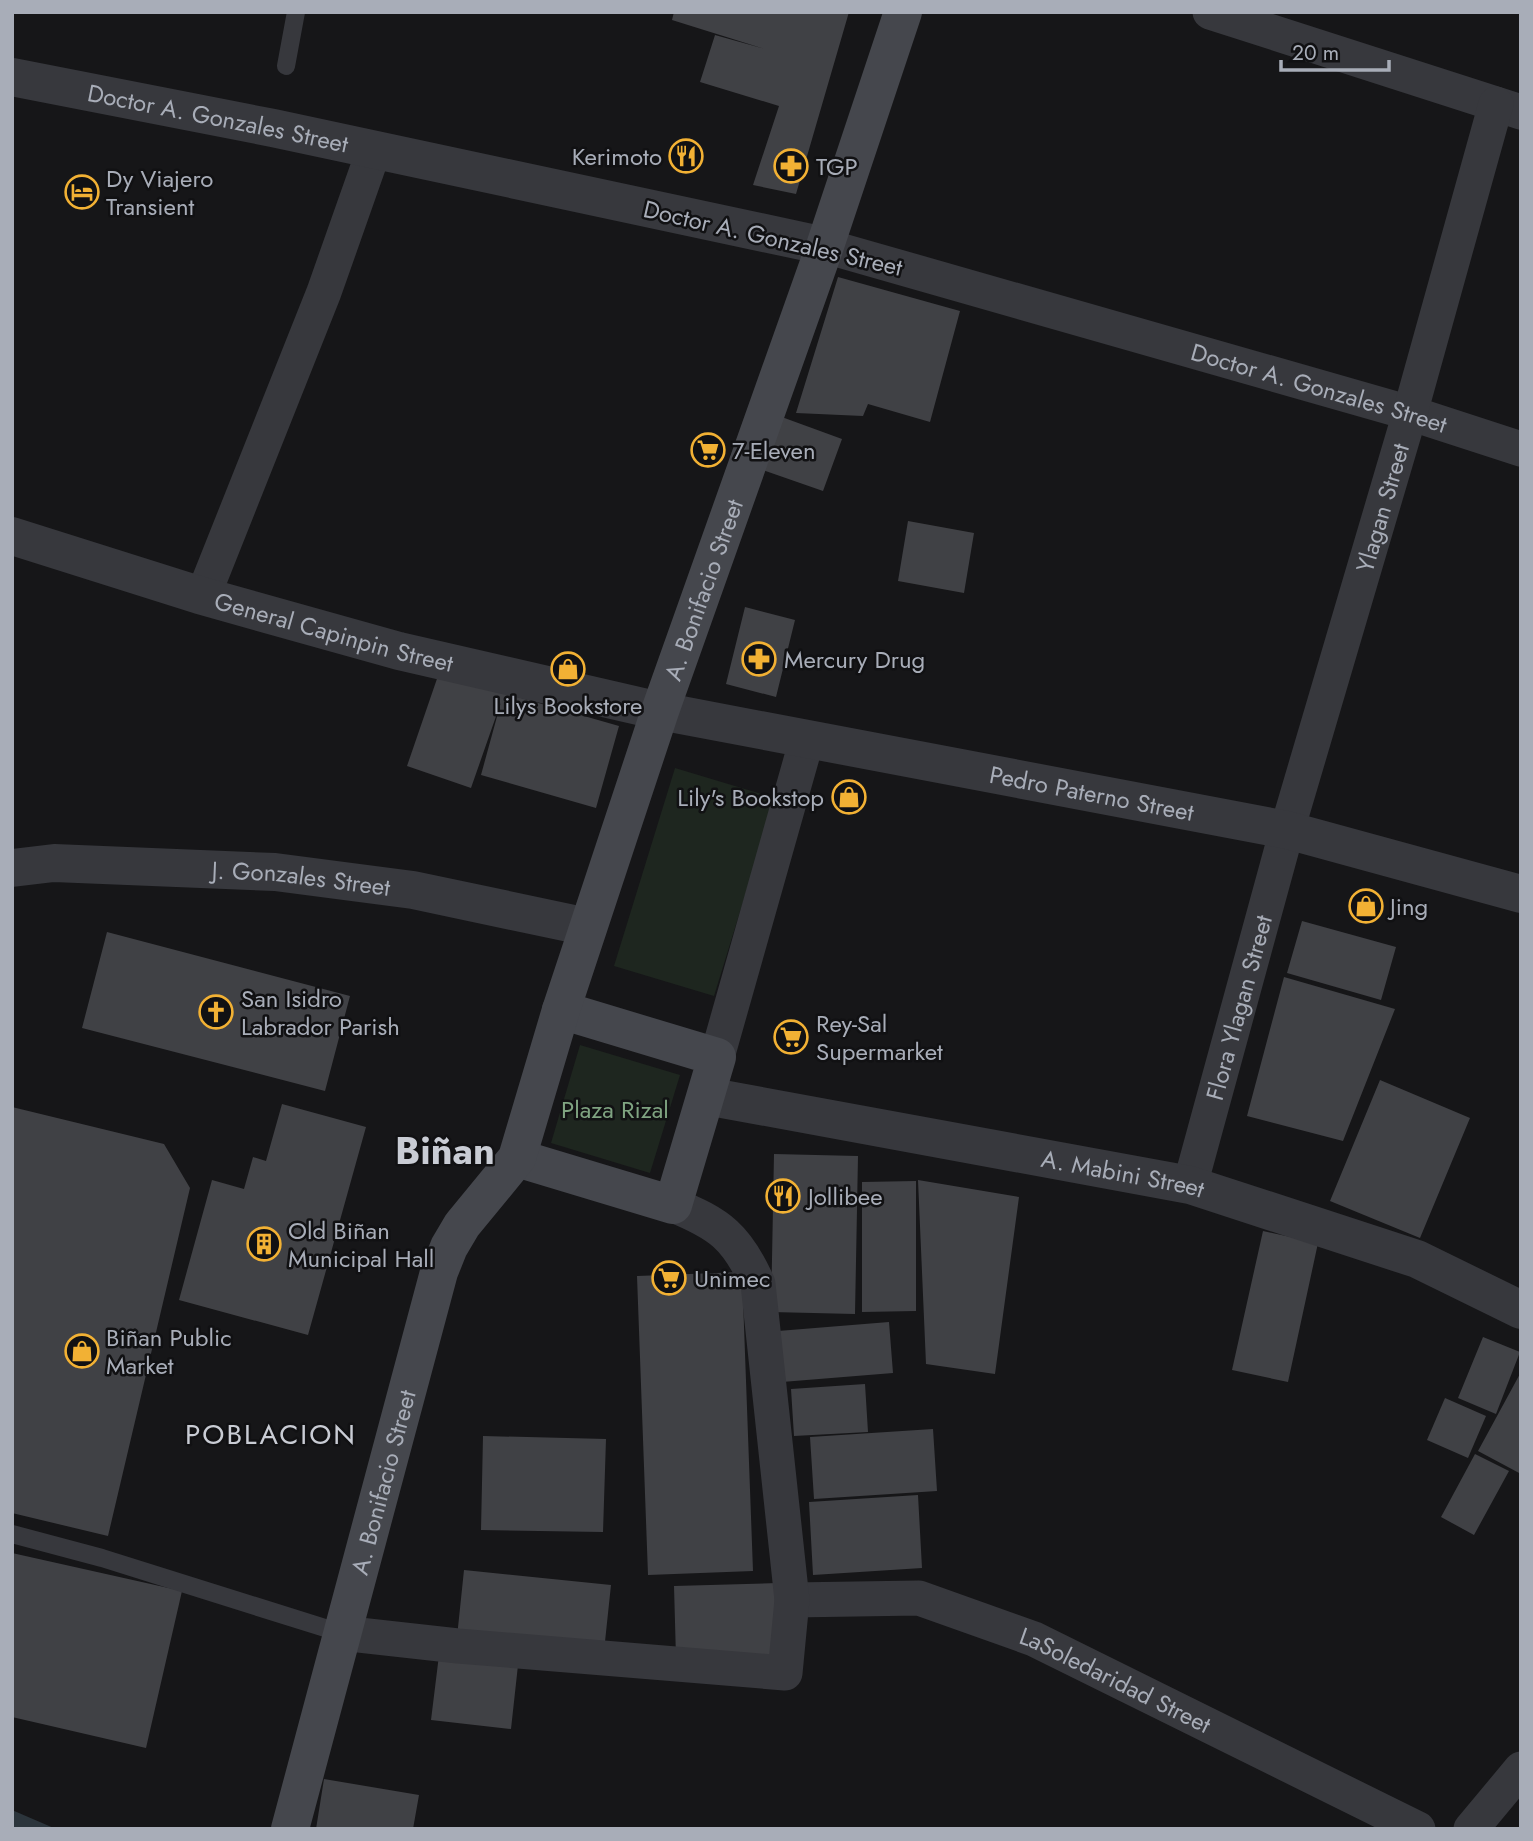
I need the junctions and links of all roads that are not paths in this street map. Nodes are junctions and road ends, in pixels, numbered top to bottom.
1 (296, 12) edge
2 (904, 12) edge
3 (1210, 12) edge
4 (285, 66) dead end
5 (12, 78) edge
6 (1508, 108) edge
7 (374, 150) junction
8 (825, 246) junction
9 (1410, 413) junction
10 (1521, 449) edge
11 (12, 536) edge
12 (203, 596) junction
13 (660, 711) junction
14 (807, 739) junction
15 (1287, 830) junction
16 (12, 868) edge
17 (1521, 894) edge
18 (588, 927) junction
19 (561, 1010) junction
20 (717, 1057) junction
21 (706, 1096) junction
22 (517, 1158) junction
23 (1190, 1185) junction
24 (673, 1205) junction
25 (1521, 1310) edge
26 (12, 1534) edge
27 (792, 1600) junction
28 (341, 1633) junction
29 (1521, 1769) edge
30 (290, 1829) edge
31 (1418, 1829) edge
32 (1471, 1829) edge

1 - 4 lane
2 - 8 main road, A. Bonifacio Street
3 - 6 street
5 - 7 street, Doctor A. Gonzales Street
6 - 9 street, Ylagan Street
7 - 8 street, Doctor A. Gonzales Street
7 - 12 street
8 - 9 street, Doctor A. Gonzales Street
8 - 13 main road, A. Bonifacio Street
9 - 10 street, Doctor A. Gonzales Street
9 - 15 street, Ylagan Street
11 - 12 street, General Capinpin Street
12 - 13 street, General Capinpin Street
13 - 14 street, Pedro Paterno Street
13 - 18 main road, A. Bonifacio Street
14 - 15 street, Pedro Paterno Street
14 - 20 street
15 - 17 street, Pedro Paterno Street
15 - 23 street, Flora Ylagan Street
16 - 18 street, J. Gonzales Street
18 - 19 main road, A. Bonifacio Street
19 - 20 main road
19 - 22 main road, A. Bonifacio Street
20 - 21 main road
21 - 23 street, A. Mabini Street
21 - 24 main road
22 - 24 main road
22 - 28 main road, A. Bonifacio Street
23 - 25 street, A. Mabini Street
24 - 27 street
26 - 28 lane
27 - 28 street
27 - 31 street, LaSoledaridad Street
28 - 30 main road, A. Bonifacio Street
29 - 32 street

